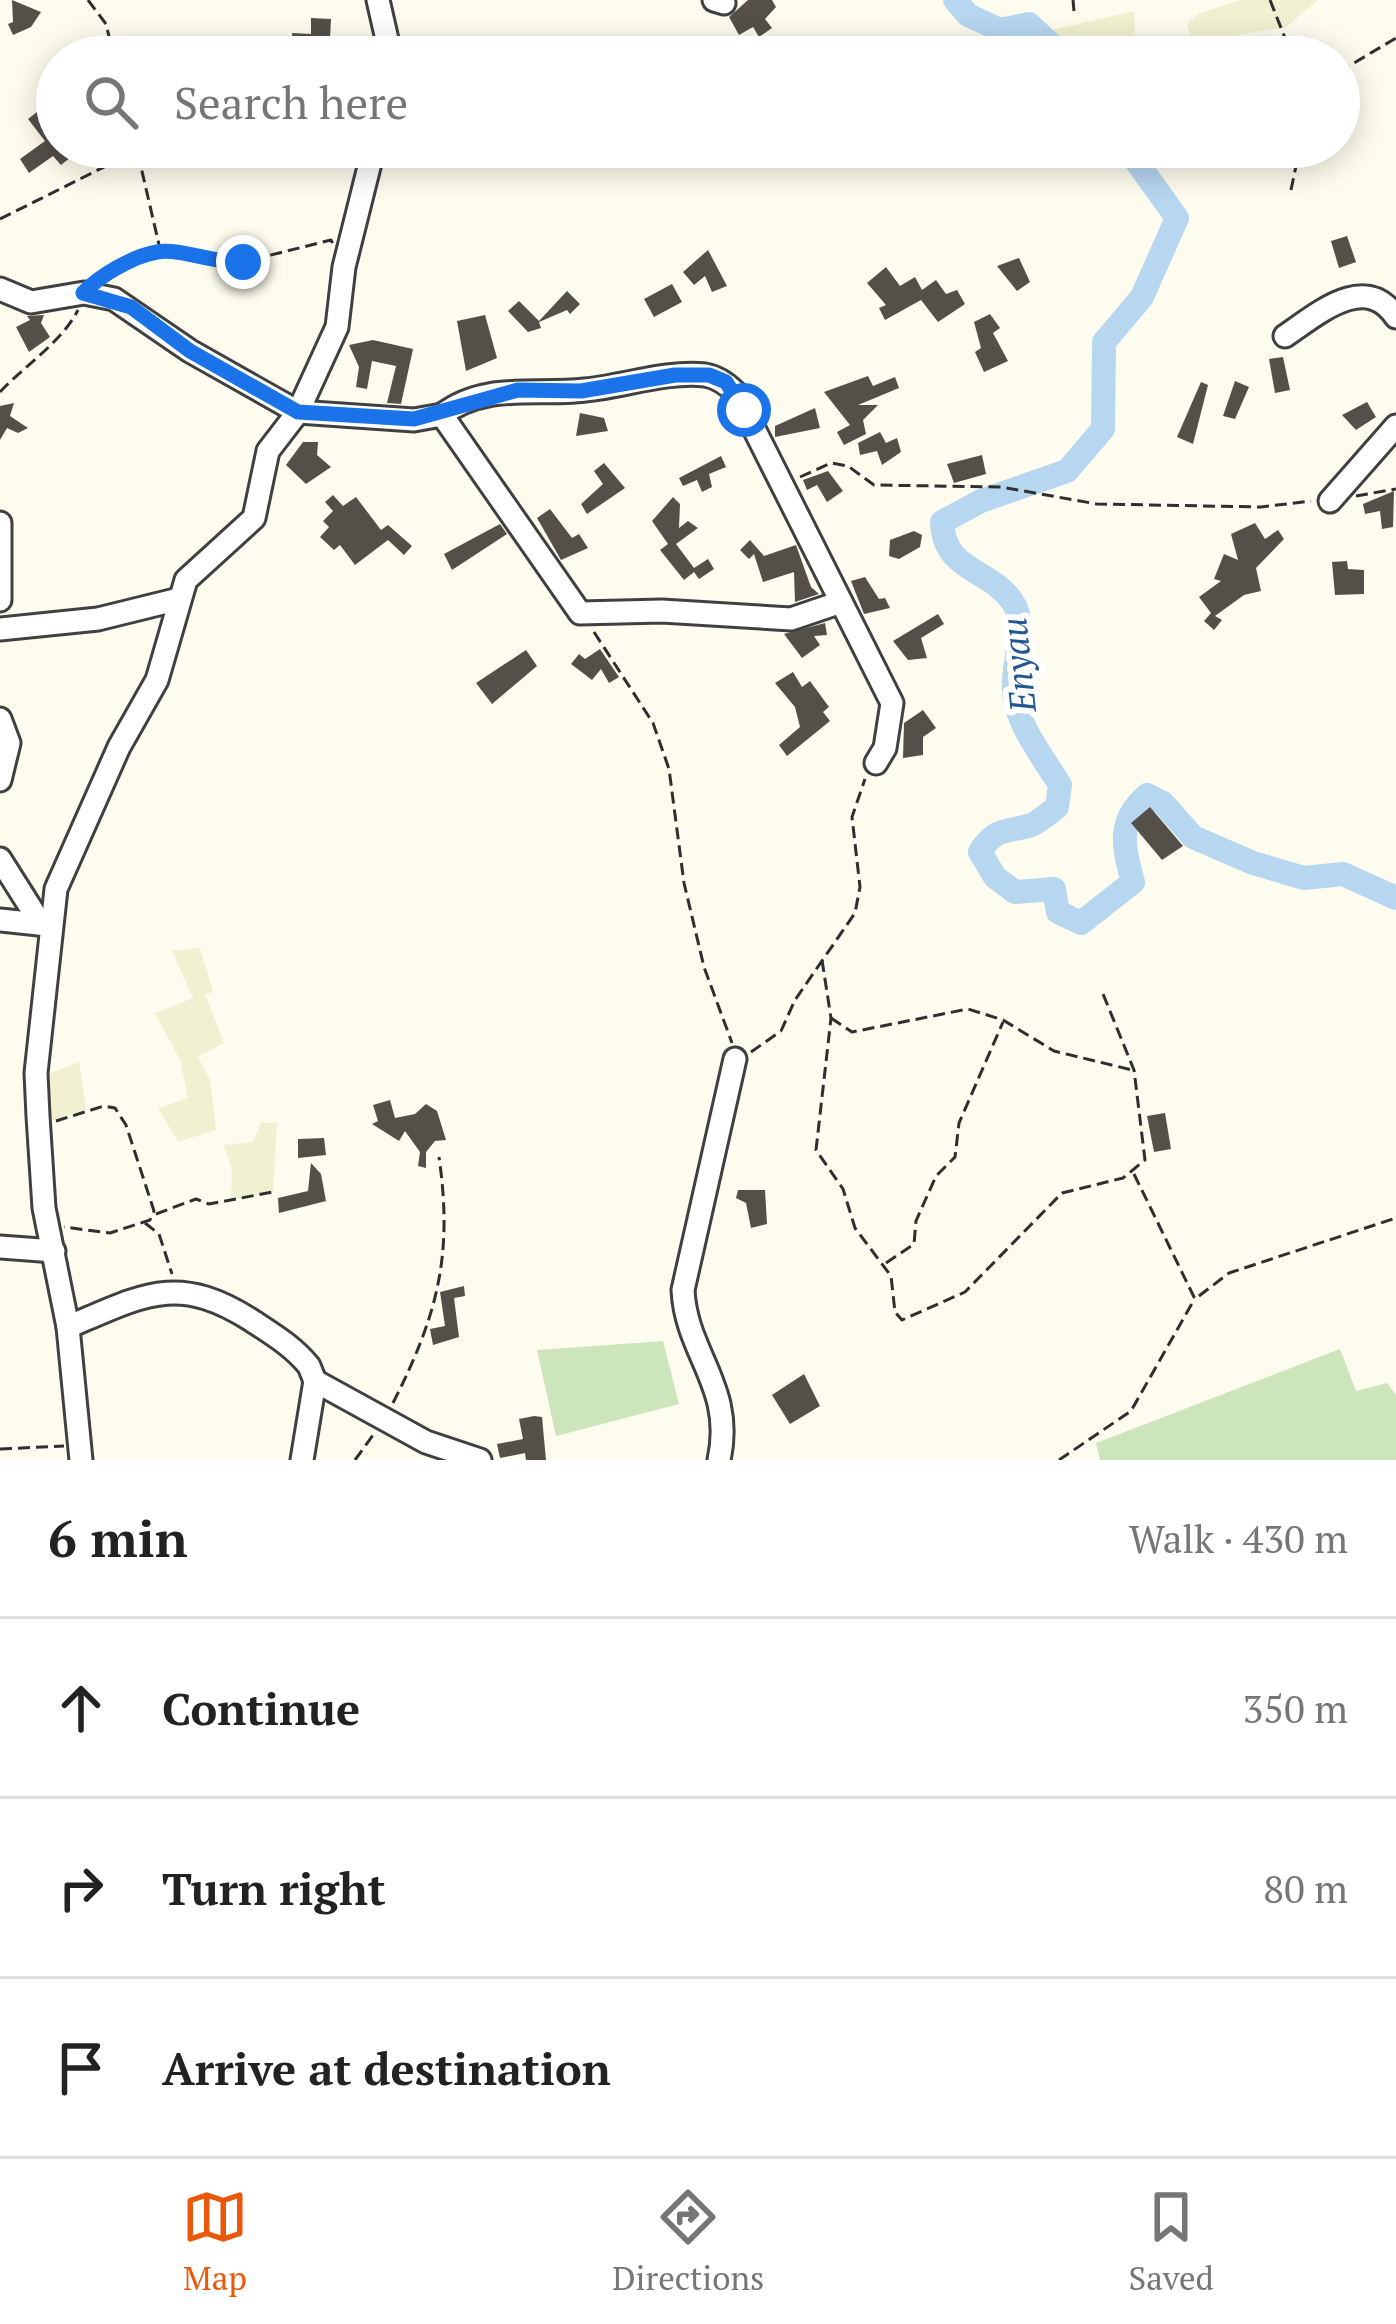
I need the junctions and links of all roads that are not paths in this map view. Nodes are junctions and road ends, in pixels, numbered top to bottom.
1 (378, 0) edge
2 (386, 36) edge
3 (369, 168) edge
4 (0, 289) edge
5 (1396, 317) edge
6 (1285, 335) dead end
7 (298, 412) junction
8 (442, 415) junction
9 (1396, 426) edge
10 (1330, 501) road end
11 (0, 523) edge
12 (179, 598) junction
13 (0, 600) edge
14 (842, 602) junction
15 (0, 629) edge
16 (0, 719) edge
17 (875, 763) road end
18 (0, 780) edge
19 (0, 860) edge
20 (0, 920) edge
21 (48, 925) junction
22 (735, 1059) road end
23 (0, 1247) edge
24 (54, 1251) junction
25 (68, 1328) junction
26 (315, 1381) junction
27 (81, 1453) edge
28 (302, 1460) edge
29 (479, 1460) edge
30 (719, 1460) edge

1 - 2 street
3 - 7 street
4 - 7 street
5 - 6 street
7 - 8 street
7 - 12 street
8 - 14 street
8 - 14 street
9 - 10 street
11 - 13 street
12 - 15 street
12 - 21 street
14 - 17 street
16 - 18 street
19 - 21 street
20 - 21 street
21 - 24 street
22 - 30 street
23 - 24 street
24 - 25 street
25 - 26 street
25 - 27 street
26 - 28 street
26 - 29 street

